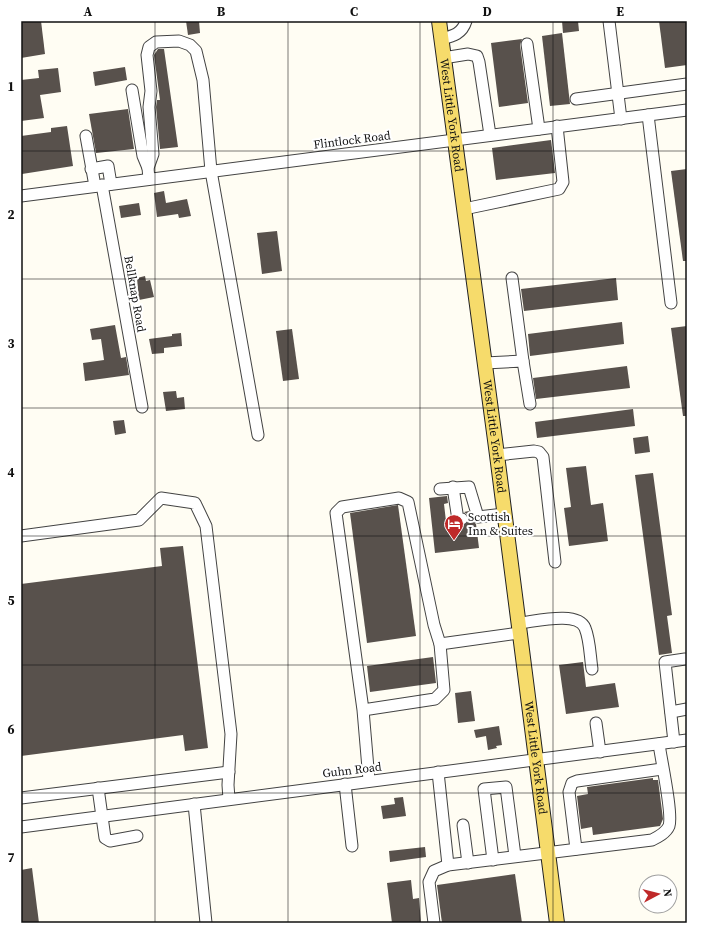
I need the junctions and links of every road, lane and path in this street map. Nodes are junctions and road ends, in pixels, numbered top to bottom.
1 (439, 21) edge
2 (466, 21) edge
3 (609, 21) edge
4 (441, 39) junction
5 (527, 44) dead end
6 (443, 58) junction
7 (687, 84) edge
8 (132, 90) dead end
9 (618, 93) junction
10 (576, 99) dead end
11 (687, 110) edge
12 (648, 115) junction
13 (621, 119) junction
14 (557, 126) junction
15 (539, 129) junction
16 (490, 135) junction
17 (86, 136) dead end
18 (454, 140) junction
19 (91, 169) junction
20 (211, 171) junction
21 (149, 173) junction
22 (102, 185) junction
23 (21, 196) edge
24 (464, 209) junction
25 (512, 278) dead end
26 (671, 303) dead end
27 (523, 361) junction
28 (484, 363) junction
29 (530, 404) dead end
30 (142, 407) dead end
31 (258, 435) dead end
32 (497, 456) junction
33 (453, 487) junction
34 (440, 489) dead end
35 (504, 514) junction
36 (462, 519) dead end
37 (21, 536) edge
38 (555, 562) dead end
39 (519, 628) junction
40 (440, 644) junction
41 (684, 659) dead end
42 (592, 668) dead end
43 (363, 710) junction
44 (687, 710) edge
45 (671, 712) junction
46 (596, 723) dead end
47 (687, 740) edge
48 (674, 742) junction
49 (659, 744) junction
50 (600, 752) junction
51 (535, 760) junction
52 (662, 769) junction
53 (229, 772) junction
54 (438, 772) junction
55 (369, 780) junction
56 (345, 784) junction
57 (98, 788) junction
58 (21, 798) edge
59 (229, 799) junction
60 (194, 804) junction
61 (102, 816) junction
62 (463, 825) dead end
63 (21, 827) edge
64 (137, 836) dead end
65 (352, 846) dead end
66 (576, 850) junction
67 (548, 853) junction
68 (515, 856) junction
69 (493, 860) junction
70 (468, 863) junction
71 (448, 865) junction
72 (206, 923) edge
73 (434, 923) edge
74 (557, 923) edge

1 - 4 main road, West Little York Road
2 - 4 street
3 - 9 street
4 - 6 main road, West Little York Road
5 - 15 street
6 - 16 street
6 - 18 main road, West Little York Road
7 - 9 street
8 - 21 street
9 - 10 street
9 - 13 street
11 - 12 street, Flintlock Road
12 - 13 street, Flintlock Road
12 - 26 street
13 - 14 street, Flintlock Road
14 - 15 street, Flintlock Road
14 - 24 street
15 - 16 street, Flintlock Road
16 - 18 street, Flintlock Road
17 - 19 street
18 - 20 street, Flintlock Road
18 - 24 main road, West Little York Road
19 - 22 street
19 - 22 street
20 - 21 street, Flintlock Road
20 - 21 street
20 - 31 street
21 - 22 street, Flintlock Road
22 - 23 street, Flintlock Road
22 - 30 street, Bellknap Road
24 - 28 main road, West Little York Road
25 - 27 street
27 - 28 street
27 - 29 street
28 - 32 main road, West Little York Road
32 - 35 main road, West Little York Road
32 - 38 street
33 - 34 street
33 - 35 street
33 - 36 street
35 - 39 main road, West Little York Road
37 - 53 street
39 - 40 street
39 - 42 street
39 - 51 main road, West Little York Road
40 - 43 street
40 - 43 street
41 - 45 street
43 - 55 street
44 - 45 street
45 - 48 street
46 - 50 street
47 - 48 street, Guhn Road
48 - 49 street, Guhn Road
49 - 50 street, Guhn Road
49 - 52 street
50 - 51 street, Guhn Road
51 - 54 street, Guhn Road
51 - 67 main road, West Little York Road
52 - 66 street
52 - 66 street
53 - 57 street
53 - 59 street
54 - 55 street, Guhn Road
54 - 71 street
55 - 56 street, Guhn Road
56 - 59 street, Guhn Road
56 - 65 street
57 - 58 street
57 - 61 street
59 - 60 street, Guhn Road
60 - 61 street, Guhn Road
60 - 72 street
61 - 63 street, Guhn Road
61 - 64 street
62 - 70 street
66 - 67 street
67 - 68 street
67 - 74 main road, West Little York Road
68 - 69 street
68 - 69 street
69 - 70 street
70 - 71 street
71 - 73 street

